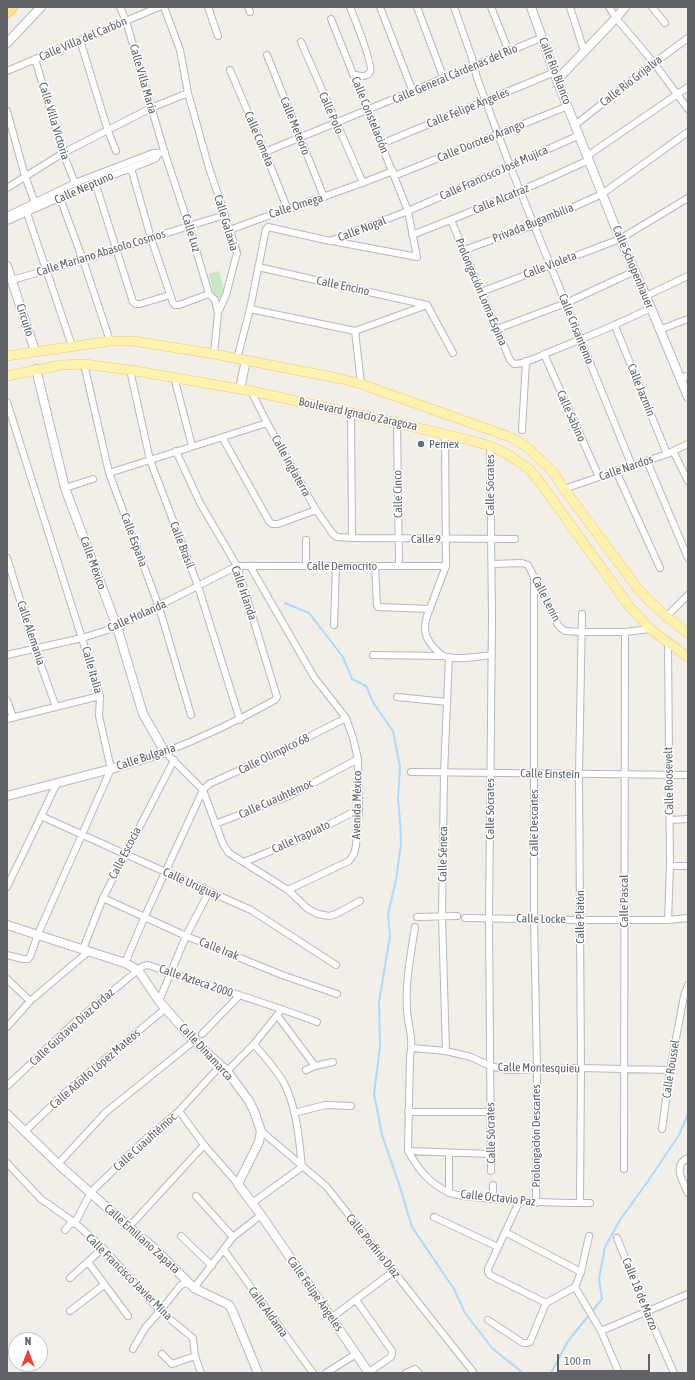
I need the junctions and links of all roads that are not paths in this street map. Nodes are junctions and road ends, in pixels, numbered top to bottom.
1 (12, 7) edge
2 (42, 7) edge
3 (120, 7) edge
4 (159, 7) edge
5 (164, 7) edge
6 (208, 7) edge
7 (350, 7) edge
8 (380, 7) edge
9 (417, 7) edge
10 (454, 7) edge
11 (491, 7) edge
12 (531, 7) edge
13 (570, 7) edge
14 (610, 7) edge
15 (625, 7) edge
16 (652, 7) edge
17 (7, 12) edge
18 (616, 18) junction
19 (331, 19) dead end
20 (126, 21) junction
21 (665, 23) dead end
22 (218, 36) dead end
23 (542, 38) junction
24 (688, 38) edge
25 (80, 40) junction
26 (301, 42) dead end
27 (7, 43) edge
28 (584, 51) junction
29 (509, 52) junction
30 (267, 55) dead end
31 (35, 59) junction
32 (654, 63) junction
33 (474, 66) junction
34 (230, 70) dead end
35 (7, 71) edge
36 (353, 74) junction
37 (556, 76) junction
38 (444, 79) junction
39 (688, 87) edge
40 (413, 92) junction
41 (188, 93) junction
42 (677, 95) junction
43 (485, 101) junction
44 (568, 106) junction
45 (151, 108) junction
46 (688, 109) edge
47 (368, 110) junction
48 (7, 111) edge
49 (336, 123) junction
50 (575, 125) junction
51 (108, 131) junction
52 (688, 132) edge
53 (498, 134) junction
54 (580, 135) junction
55 (300, 138) junction
56 (381, 144) junction
57 (116, 151) dead end
58 (265, 152) junction
59 (63, 153) junction
60 (162, 153) junction
61 (588, 158) junction
62 (510, 166) junction
63 (131, 168) junction
64 (394, 174) junction
65 (25, 176) junction
66 (95, 182) junction
67 (75, 183) junction
68 (362, 183) junction
69 (7, 188) edge
70 (520, 192) junction
71 (602, 194) junction
72 (324, 197) junction
73 (60, 198) junction
74 (687, 199) edge
75 (35, 203) junction
76 (287, 208) junction
77 (408, 211) junction
78 (27, 213) junction
79 (225, 215) junction
80 (7, 216) edge
81 (451, 220) junction
82 (7, 221) edge
83 (191, 225) junction
84 (534, 225) junction
85 (230, 230) junction
86 (412, 234) junction
87 (151, 238) junction
88 (620, 239) junction
89 (330, 241) junction
90 (117, 249) junction
91 (464, 250) junction
92 (83, 260) junction
93 (550, 265) junction
94 (7, 266) edge
95 (258, 268) junction
96 (47, 269) junction
97 (635, 272) junction
98 (688, 276) edge
99 (12, 280) junction
100 (481, 292) junction
101 (209, 294) junction
102 (170, 295) junction
103 (646, 296) junction
104 (566, 303) junction
105 (427, 305) junction
106 (651, 308) junction
107 (250, 309) junction
108 (218, 313) junction
109 (688, 318) edge
110 (616, 326) junction
111 (497, 329) junction
112 (659, 330) junction
113 (355, 331) junction
114 (580, 340) junction
115 (110, 341) junction
116 (72, 346) junction
117 (36, 351) junction
118 (452, 353) dead end
119 (214, 354) junction
120 (544, 354) junction
121 (7, 356) edge
122 (241, 359) junction
123 (526, 361) junction
124 (84, 364) junction
125 (36, 369) junction
126 (130, 370) junction
127 (7, 376) edge
128 (174, 377) junction
129 (685, 377) edge
130 (361, 384) junction
131 (240, 389) junction
132 (251, 391) junction
133 (688, 397) edge
134 (7, 402) edge
135 (351, 412) junction
136 (267, 423) junction
137 (397, 423) junction
138 (522, 430) dead end
139 (445, 434) junction
140 (222, 437) junction
141 (688, 444) edge
142 (192, 446) junction
143 (490, 446) junction
144 (176, 451) junction
145 (673, 451) junction
146 (667, 454) junction
147 (150, 460) junction
148 (647, 461) junction
149 (632, 466) junction
150 (616, 471) junction
151 (109, 474) junction
152 (599, 477) junction
153 (92, 479) dead end
154 (688, 481) edge
155 (65, 488) junction
156 (564, 489) junction
157 (316, 510) junction
158 (337, 537) joint
159 (352, 538) junction
160 (399, 538) junction
161 (446, 539) junction
162 (491, 539) junction
163 (515, 539) dead end
164 (306, 540) dead end
165 (7, 558) edge
166 (688, 558) edge
167 (492, 564) junction
168 (237, 566) junction
169 (250, 566) junction
170 (306, 566) junction
171 (336, 566) junction
172 (375, 566) junction
173 (399, 566) junction
174 (446, 566) junction
175 (660, 568) dead end
176 (534, 576) junction
177 (198, 586) junction
178 (688, 595) edge
179 (159, 607) junction
180 (430, 609) junction
181 (582, 614) dead end
182 (666, 617) junction
183 (334, 625) dead end
184 (117, 627) junction
185 (650, 630) junction
186 (581, 632) junction
187 (625, 632) junction
188 (688, 633) edge
189 (82, 638) junction
190 (668, 643) junction
191 (35, 649) junction
192 (7, 655) edge
193 (373, 655) dead end
194 (492, 655) junction
195 (446, 657) junction
196 (688, 657) edge
197 (100, 696) junction
198 (277, 697) joint
199 (397, 697) dead end
200 (7, 700) edge
201 (447, 702) junction
202 (56, 707) junction
203 (191, 715) dead end
204 (346, 718) junction
205 (10, 719) edge
206 (240, 720) junction
207 (165, 752) junction
208 (358, 759) junction
209 (174, 760) junction
210 (111, 769) junction
211 (411, 772) dead end
212 (444, 773) junction
213 (490, 773) junction
214 (534, 774) junction
215 (579, 774) junction
216 (625, 774) junction
217 (669, 775) junction
218 (688, 775) edge
219 (57, 782) junction
220 (203, 790) junction
221 (7, 796) edge
222 (358, 809) junction
223 (41, 816) junction
224 (688, 819) edge
225 (670, 820) junction
226 (215, 824) junction
227 (82, 834) junction
228 (124, 854) junction
229 (244, 862) junction
230 (670, 866) junction
231 (688, 866) edge
232 (166, 872) junction
233 (7, 888) edge
234 (288, 890) junction
235 (209, 892) junction
236 (103, 898) junction
237 (360, 901) dead end
238 (145, 916) junction
239 (457, 916) dead end
240 (417, 917) dead end
241 (442, 917) junction
242 (465, 918) dead end
243 (534, 918) junction
244 (688, 918) edge
245 (489, 919) junction
246 (580, 920) junction
247 (624, 920) junction
248 (668, 920) junction
249 (7, 925) edge
250 (415, 927) dead end
251 (38, 934) junction
252 (186, 936) junction
253 (86, 950) junction
254 (7, 955) edge
255 (125, 963) junction
256 (336, 965) dead end
257 (138, 970) junction
258 (170, 973) junction
259 (7, 979) edge
260 (688, 985) edge
261 (337, 994) dead end
262 (239, 996) junction
263 (159, 1001) junction
264 (30, 1002) junction
265 (166, 1008) junction
266 (282, 1009) junction
267 (277, 1015) junction
268 (317, 1022) dead end
269 (7, 1027) edge
270 (202, 1034) dead end
271 (194, 1040) junction
272 (254, 1044) junction
273 (412, 1048) junction
274 (446, 1051) junction
275 (333, 1062) dead end
276 (315, 1066) junction
277 (490, 1066) junction
278 (224, 1068) junction
279 (581, 1068) junction
280 (537, 1069) junction
281 (624, 1069) junction
282 (306, 1070) dead end
283 (670, 1070) junction
284 (7, 1086) edge
285 (351, 1106) dead end
286 (179, 1111) junction
287 (408, 1112) junction
288 (491, 1112) junction
289 (294, 1113) junction
290 (7, 1114) edge
291 (662, 1130) dead end
292 (25, 1131) junction
293 (260, 1131) junction
294 (204, 1145) junction
295 (408, 1151) junction
296 (449, 1153) junction
297 (491, 1154) junction
298 (688, 1158) edge
299 (7, 1163) edge
300 (58, 1164) junction
301 (302, 1167) junction
302 (624, 1169) dead end
303 (491, 1171) dead end
304 (238, 1184) junction
305 (493, 1185) dead end
306 (91, 1192) junction
307 (449, 1193) junction
308 (688, 1194) edge
309 (196, 1196) dead end
310 (493, 1199) junction
311 (519, 1202) junction
312 (252, 1203) junction
313 (536, 1203) junction
314 (580, 1203) junction
315 (590, 1203) dead end
316 (261, 1215) junction
317 (434, 1217) dead end
318 (75, 1223) junction
319 (129, 1227) junction
320 (66, 1230) dead end
321 (505, 1232) junction
322 (181, 1236) dead end
323 (589, 1236) dead end
324 (233, 1237) junction
325 (617, 1238) dead end
326 (498, 1247) junction
327 (103, 1248) junction
328 (224, 1250) junction
329 (88, 1262) junction
330 (212, 1266) junction
331 (394, 1271) junction
332 (582, 1272) junction
333 (70, 1278) dead end
334 (104, 1285) junction
335 (193, 1286) junction
336 (575, 1286) junction
337 (688, 1294) edge
338 (356, 1300) junction
339 (546, 1303) junction
340 (70, 1311) dead end
341 (160, 1311) junction
342 (647, 1312) junction
343 (128, 1316) dead end
344 (332, 1318) junction
345 (488, 1320) dead end
346 (601, 1331) junction
347 (133, 1349) dead end
348 (162, 1354) dead end
349 (356, 1354) junction
350 (196, 1356) junction
351 (417, 1371) edge
352 (202, 1373) edge
353 (258, 1373) edge
354 (313, 1373) edge
355 (326, 1373) edge
356 (369, 1373) edge
357 (406, 1373) edge
358 (474, 1373) edge
359 (618, 1373) edge
360 (674, 1373) edge

1 - 17 highway
2 - 27 street
3 - 20 street, Calle Villa María
4 - 20 street, Calle Villa del Carbón
5 - 41 street, Calle Galaxia
6 - 22 street
7 - 36 street
8 - 40 street
9 - 38 street
10 - 33 street, Calle Crisantemo
11 - 29 street
12 - 23 street, Calle Río Blanco
13 - 28 street
14 - 18 street
15 - 18 street
16 - 21 street
18 - 28 street
18 - 32 street
19 - 36 street, Calle Constelación
20 - 25 street, Calle Villa del Carbón
20 - 45 street, Calle Villa María
23 - 29 street, Calle General Cárdenas del Río
23 - 37 street, Calle Río Blanco
24 - 32 street, Calle Río Grijalva
25 - 31 street, Calle Villa del Carbón
25 - 51 street
26 - 49 street, Calle Polo
28 - 37 street
29 - 33 street, Calle General Cárdenas del Río
30 - 55 street, Calle Meteoro
31 - 35 street, Calle Villa del Carbón
31 - 59 street, Calle Villa Victoria
32 - 42 street
32 - 50 street, Calle Río Grijalva
33 - 38 street, Calle General Cárdenas del Río
33 - 43 street, Calle Crisantemo
34 - 58 street, Calle Cometa
36 - 47 street, Calle Constelación
37 - 43 street, Calle Felipe Ángeles
37 - 44 street, Calle Río Blanco
38 - 40 street, Calle General Cárdenas del Río
39 - 42 street, Calle Alcatraz
40 - 47 street, Calle General Cárdenas del Río
41 - 45 street
41 - 79 street, Calle Galaxia
42 - 46 street
42 - 61 street, Calle Alcatraz
43 - 53 street, Calle Crisantemo
43 - 56 street, Calle Felipe Ángeles
44 - 50 street, Calle Río Blanco
44 - 53 street, Calle Doroteo Arango
45 - 51 street
45 - 60 street, Calle Villa María
47 - 49 street, Calle General Cárdenas del Río
47 - 56 street, Calle Constelación
48 - 65 street
49 - 55 street, Calle General Cárdenas del Río
49 - 68 street, Calle Polo
50 - 54 street, Calle Río Blanco
51 - 57 street
51 - 59 street
52 - 71 street, Privada Bugambilia
53 - 62 street, Calle Crisantemo
53 - 64 street, Calle Doroteo Arango
54 - 61 street, Calle Schopenhauer
54 - 62 street, Calle Francisco José Mujica
55 - 58 street, Calle General Cárdenas del Río
55 - 72 street, Calle Meteoro
56 - 64 street, Calle Constelación
58 - 76 street, Calle Cometa
59 - 65 street
59 - 67 street, Calle Villa Victoria
60 - 63 street, Calle Neptuno
60 - 67 street, Calle Neptuno
60 - 83 street, Calle Luz
61 - 70 street, Calle Alcatraz
61 - 71 street, Calle Schopenhauer
62 - 70 street, Calle Crisantemo
62 - 77 street, Calle Francisco José Mujica
63 - 66 street, Calle Neptuno
63 - 87 street
64 - 68 street, Calle Doroteo Arango
64 - 77 street, Calle Constelación
65 - 69 street
65 - 75 street
66 - 73 street, Calle Neptuno
66 - 90 street
67 - 75 street, Calle Neptuno
68 - 72 street, Calle Omega
70 - 81 street, Calle Alcatraz
70 - 84 street, Calle Crisantemo
71 - 84 street, Privada Bugambilia
71 - 88 street, Calle Schopenhauer
72 - 76 street, Calle Omega
73 - 78 street, Calle Neptuno
73 - 92 street
74 - 88 street, Calle Violeta
75 - 80 street, Calle Neptuno
76 - 85 street, Calle Omega
77 - 86 street, Calle Constelación
77 - 89 street, Calle Nogal
78 - 82 street, Calle Neptuno
78 - 96 street
79 - 83 street, Calle Mariano Abasolo Cosmos
79 - 85 street, Calle Galaxia
81 - 86 street, Calle Alcatraz
81 - 91 street, Prolongación Loma Espina
83 - 87 street, Calle Mariano Abasolo Cosmos
83 - 101 street, Calle Luz
84 - 91 street, Privada Bugambilia
84 - 93 street, Calle Crisantemo
85 - 108 street, Calle Galaxia
86 - 89 street, Calle Constelación
87 - 90 street, Calle Mariano Abasolo Cosmos
87 - 102 street
88 - 93 street, Calle Violeta
88 - 97 street, Calle Schopenhauer
89 - 95 street, Calle Nogal
90 - 92 street, Calle Mariano Abasolo Cosmos
90 - 102 street
91 - 100 street, Prolongación Loma Espina
92 - 96 street, Calle Mariano Abasolo Cosmos
92 - 115 street
93 - 100 street, Calle Violeta
93 - 104 street, Calle Crisantemo
94 - 99 street, Circuito
95 - 105 street, Calle Encino
95 - 107 street
96 - 99 street, Calle Mariano Abasolo Cosmos
96 - 116 street
97 - 103 street, Calle Schopenhauer
97 - 104 street
98 - 103 street
99 - 117 street, Circuito
100 - 111 street, Prolongación Loma Espina
101 - 102 street
101 - 108 street, Calle Luz
103 - 106 street, Calle Schopenhauer
104 - 111 street
104 - 114 street, Calle Crisantemo
105 - 113 street
105 - 118 street
106 - 110 street
106 - 112 street, Calle Schopenhauer
107 - 113 street
107 - 122 street
108 - 119 street, Calle Galaxia
109 - 112 street
110 - 114 street
110 - 146 street, Calle Jazmín
111 - 123 street, Prolongación Loma Espina
112 - 129 street, Calle Schopenhauer
113 - 130 street
114 - 120 street
114 - 149 street, Calle Crisantemo
115 - 116 main road, Boulevard Ignacio Zaragoza
115 - 119 main road, Boulevard Ignacio Zaragoza
116 - 117 main road, Boulevard Ignacio Zaragoza
117 - 121 main road, Boulevard Ignacio Zaragoza
119 - 122 main road, Boulevard Ignacio Zaragoza
120 - 123 street
120 - 152 street, Calle Sabino
122 - 130 main road, Boulevard Ignacio Zaragoza
122 - 131 street
123 - 138 street
124 - 125 main road, Boulevard Ignacio Zaragoza
124 - 126 main road, Boulevard Ignacio Zaragoza
124 - 151 street, Calle España
125 - 127 main road, Boulevard Ignacio Zaragoza
125 - 155 street, Calle México
126 - 128 main road, Boulevard Ignacio Zaragoza
126 - 147 street, Calle Brasil
128 - 131 main road, Boulevard Ignacio Zaragoza
128 - 142 street
129 - 133 street, Calle Schopenhauer
130 - 156 main road, Boulevard Ignacio Zaragoza
131 - 132 main road, Boulevard Ignacio Zaragoza
132 - 135 main road, Boulevard Ignacio Zaragoza
132 - 136 street, Calle Inglaterra
134 - 189 street, Calle Italia
135 - 137 main road, Boulevard Ignacio Zaragoza
135 - 159 street
136 - 140 street
136 - 157 street, Calle Inglaterra
137 - 139 main road, Boulevard Ignacio Zaragoza
137 - 160 street, Calle Cinco
139 - 143 main road, Boulevard Ignacio Zaragoza
139 - 161 street
140 - 142 street
140 - 157 street
141 - 145 street, Calle Nardos
142 - 144 street
143 - 162 street, Calle Sócrates
143 - 185 main road, Boulevard Ignacio Zaragoza
144 - 147 street
144 - 168 street, Calle Irlanda
145 - 146 street, Calle Nardos
145 - 154 street
146 - 148 street, Calle Nardos
147 - 151 street
147 - 177 street, Calle Brasil
148 - 149 street, Calle Nardos
148 - 166 street
149 - 150 street, Calle Nardos
150 - 152 street, Calle Nardos
150 - 175 street
151 - 179 street, Calle España
152 - 156 street, Calle Nardos
153 - 155 street
155 - 184 street, Calle México
156 - 182 main road, Boulevard Ignacio Zaragoza
157 - 158 street, Calle Inglaterra
158 - 159 street, Calle 9
159 - 160 street, Calle 9
160 - 161 street, Calle 9
160 - 173 street, Calle Cinco
161 - 162 street, Calle 9
161 - 174 street
162 - 163 street, Calle 9
162 - 167 street, Calle Sócrates
164 - 170 street
165 - 191 street, Calle Alemania
167 - 176 street, Calle Lenin
167 - 194 street, Calle Sócrates
168 - 169 street, Calle Democrito
168 - 177 street, Calle Holanda
168 - 198 street, Calle Irlanda
169 - 170 street, Calle Democrito
169 - 204 street, Avenida México
170 - 171 street, Calle Democrito
171 - 172 street, Calle Democrito
171 - 183 street
172 - 173 street, Calle Democrito
172 - 180 street
173 - 174 street, Calle Democrito
174 - 180 street
176 - 186 street, Calle Lenin
176 - 214 street, Calle Descartes
177 - 179 street, Calle Holanda
177 - 206 street, Calle Brasil
178 - 182 street
179 - 184 street, Calle Holanda
179 - 203 street, Calle España
180 - 195 street
181 - 186 street, Calle Platón
182 - 188 main road, Boulevard Ignacio Zaragoza
184 - 189 street, Calle Holanda
184 - 207 street, Calle México
185 - 187 street, Calle Lenin
185 - 190 main road, Boulevard Ignacio Zaragoza
186 - 187 street, Calle Lenin
186 - 215 street, Calle Platón
187 - 216 street, Calle Pascal
189 - 191 street, Calle Holanda
189 - 197 street, Calle Italia
190 - 196 main road, Boulevard Ignacio Zaragoza
190 - 217 street, Calle Roosevelt
191 - 192 street, Calle Holanda
191 - 202 street, Calle Alemania
193 - 195 street
194 - 195 street
194 - 213 street, Calle Sócrates
195 - 201 street, Calle Séneca
197 - 202 street
197 - 210 street, Calle Italia
198 - 206 street, Calle Bulgaria
199 - 201 street
200 - 205 street
201 - 212 street, Calle Séneca
202 - 205 street
204 - 208 street, Avenida México
204 - 220 street, Calle Olímpico 68
206 - 207 street, Calle Bulgaria
207 - 209 street
207 - 210 street, Calle Bulgaria
208 - 222 street, Avenida México
208 - 226 street, Calle Cuauhtémoc
209 - 220 street
209 - 228 street, Calle Escocia
210 - 219 street, Calle Bulgaria
210 - 227 street
211 - 212 street, Calle Einstein
212 - 213 street, Calle Einstein
212 - 241 street, Calle Séneca
213 - 214 street, Calle Einstein
213 - 245 street, Calle Sócrates
214 - 215 street, Calle Einstein
214 - 243 street, Calle Descartes
215 - 216 street, Calle Einstein
215 - 246 street, Calle Platón
216 - 217 street, Calle Einstein
216 - 247 street, Calle Pascal
217 - 218 street, Calle Einstein
217 - 225 street, Calle Roosevelt
219 - 221 street, Calle Bulgaria
219 - 223 street
220 - 226 street
220 - 232 street
222 - 229 street, Calle Irapuato
222 - 234 street, Avenida México
223 - 227 street, Calle Uruguay
223 - 233 street
224 - 225 street
225 - 230 street, Calle Roosevelt
226 - 229 street
227 - 228 street, Calle Uruguay
227 - 251 street
228 - 232 street, Calle Uruguay
228 - 236 street, Calle Escocia
229 - 234 street
230 - 231 street
230 - 248 street, Calle Roosevelt
232 - 235 street, Calle Uruguay
232 - 238 street
234 - 237 street
235 - 252 street
235 - 256 street, Calle Uruguay
236 - 238 street, Calle Irak
236 - 253 street, Calle Escocia
238 - 252 street, Calle Irak
238 - 255 street
239 - 241 street
240 - 241 street
241 - 274 street, Calle Séneca
242 - 245 street, Calle Locke
243 - 245 street, Calle Locke
243 - 246 street, Calle Locke
243 - 280 street, Calle Descartes
244 - 248 street, Calle Locke
245 - 277 street, Calle Sócrates
246 - 247 street, Calle Locke
246 - 279 street, Calle Platón
247 - 248 street, Calle Locke
247 - 281 street, Calle Pascal
249 - 251 street
250 - 273 street
251 - 253 street
251 - 254 street
252 - 258 street
252 - 261 street, Calle Irak
253 - 255 street
253 - 264 street
255 - 257 street
257 - 258 street, Calle Azteca 2000
257 - 263 street, Calle Dinamarca
257 - 284 street, Calle Gustavo Díaz Ordaz
258 - 262 street, Calle Azteca 2000
258 - 263 street
259 - 264 street
260 - 283 street, Calle Roussel
262 - 266 street, Calle Azteca 2000
262 - 270 street
263 - 265 street, Calle Dinamarca
264 - 269 street
265 - 271 street, Calle Dinamarca
265 - 292 street, Calle Adolfo López Mateos
266 - 267 street, Calle Cuauhtémoc
266 - 268 street, Calle Azteca 2000
267 - 272 street, Calle Cuauhtémoc
267 - 276 street
271 - 278 street, Calle Dinamarca
271 - 300 street
272 - 278 street, Calle Cuauhtémoc
272 - 289 street
273 - 274 street, Calle Montesquieu
273 - 287 street
274 - 277 street, Calle Montesquieu
275 - 276 street
276 - 282 street
277 - 280 street, Calle Montesquieu
277 - 288 street, Calle Sócrates
278 - 286 street, Calle Cuauhtémoc
278 - 293 street, Calle Dinamarca
279 - 280 street, Calle Montesquieu
279 - 281 street, Calle Montesquieu
279 - 314 street, Calle Platón
280 - 313 street, Prolongación Descartes
281 - 283 street, Calle Montesquieu
281 - 302 street, Calle Pascal
283 - 291 street, Calle Roussel
285 - 289 street
286 - 294 street
286 - 306 street, Calle Cuauhtémoc
287 - 288 street
287 - 295 street
288 - 297 street, Calle Sócrates
289 - 301 street
290 - 292 street, Calle Emiliano Zapata
292 - 300 street, Calle Emiliano Zapata
293 - 301 street, Calle Porfirio Díaz
293 - 304 street
294 - 304 street
294 - 319 street
295 - 296 street
295 - 307 street, Calle Octavio Paz
296 - 297 street
296 - 307 street
297 - 303 street, Calle Sócrates
298 - 308 street
299 - 318 street
300 - 306 street, Calle Emiliano Zapata
301 - 312 street
301 - 331 street, Calle Porfirio Díaz
304 - 312 street, Calle Felipe Ángeles
305 - 310 street
306 - 318 street, Calle Cuauhtémoc
306 - 319 street, Calle Emiliano Zapata
307 - 310 street, Calle Octavio Paz
309 - 324 street
310 - 311 street, Calle Octavio Paz
311 - 313 street, Calle Octavio Paz
311 - 321 street
312 - 316 street, Calle Felipe Ángeles
313 - 314 street, Calle Octavio Paz
314 - 315 street, Calle Octavio Paz
316 - 324 street
316 - 344 street, Calle Felipe Ángeles
317 - 326 street
318 - 320 street
318 - 327 street, Calle Francisco Javier Mina
319 - 335 street, Calle Emiliano Zapata
321 - 326 street
321 - 332 street
322 - 330 street
323 - 332 street
324 - 328 street
325 - 342 street, Calle 18 de Marzo
326 - 339 street
327 - 329 street
327 - 341 street, Calle Francisco Javier Mina
328 - 330 street
328 - 354 street, Calle Aldama
329 - 333 street
329 - 334 street
330 - 335 street
331 - 338 street
331 - 358 street, Calle Porfirio Díaz
332 - 336 street
334 - 340 street
334 - 343 street
335 - 341 street
335 - 353 street, Calle Emiliano Zapata
336 - 339 street
336 - 346 street
337 - 342 street
338 - 344 street
338 - 356 street
339 - 345 street
341 - 347 street
341 - 350 street, Calle Francisco Javier Mina
342 - 346 street
342 - 360 street, Calle 18 de Marzo
344 - 349 street, Calle Felipe Ángeles
346 - 359 street
348 - 350 street
349 - 355 street
349 - 356 street, Calle Felipe Ángeles
350 - 352 street, Calle Francisco Javier Mina
351 - 357 street

